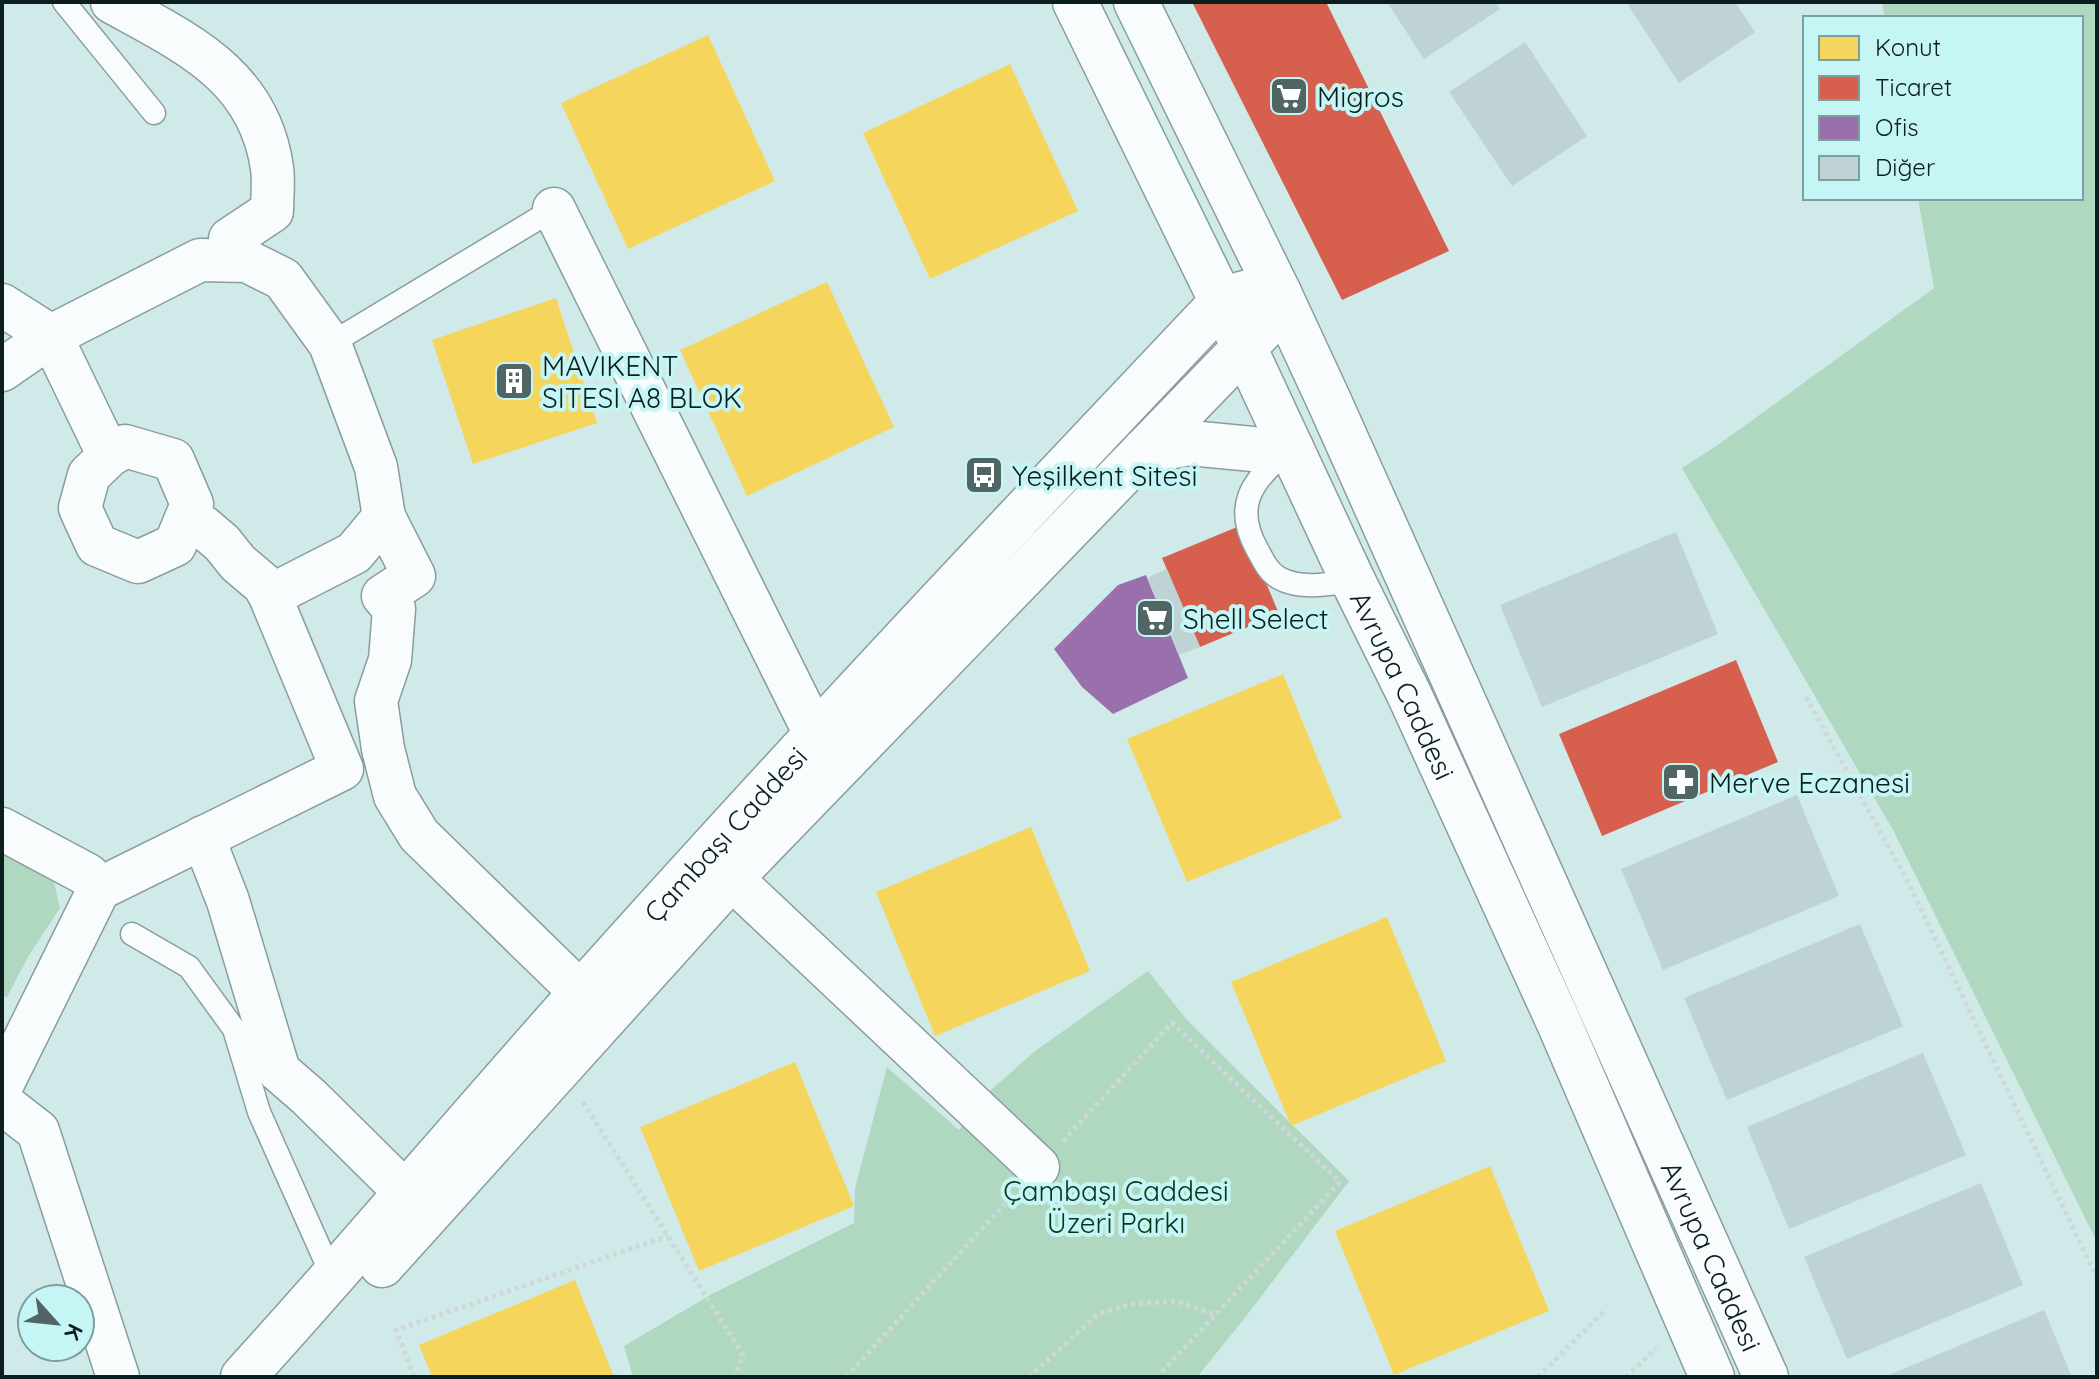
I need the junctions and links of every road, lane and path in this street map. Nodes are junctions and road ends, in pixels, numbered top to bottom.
1 (64, 2) edge
2 (112, 2) edge
3 (1075, 2) edge
4 (1136, 2) edge
5 (154, 113) dead end
6 (554, 209) joint
7 (247, 261) junction
8 (1279, 293) junction
9 (1221, 303) junction
10 (2, 305) edge
11 (51, 336) junction
12 (330, 344) junction
13 (1244, 347) junction
14 (2, 370) edge
15 (1291, 448) junction
16 (1143, 452) junction
17 (109, 456) junction
18 (384, 517) junction
19 (185, 522) junction
20 (1353, 581) junction
21 (270, 596) junction
22 (1806, 697) dead end
23 (816, 736) junction
24 (2, 829) edge
25 (203, 837) junction
26 (731, 878) junction
27 (99, 889) junction
28 (132, 934) dead end
29 (581, 993) junction
30 (561, 1067) junction
31 (2, 1085) edge
32 (2, 1103) edge
33 (1038, 1167) junction
34 (406, 1193) junction
35 (668, 1236) junction
36 (333, 1278) junction
37 (2097, 1278) edge
38 (1605, 1310) dead end
39 (1215, 1315) junction
40 (118, 1377) edge
41 (243, 1377) edge
42 (285, 1377) edge
43 (414, 1377) edge
44 (735, 1377) edge
45 (846, 1377) edge
46 (1029, 1377) edge
47 (1157, 1377) edge
48 (1538, 1377) edge
49 (1712, 1377) edge
50 (1766, 1377) edge

1 - 5 lane
2 - 7 street
3 - 9 main road, Avrupa Caddesi
4 - 8 main road, Avrupa Caddesi
6 - 12 lane
6 - 23 street
7 - 11 street
7 - 12 street
8 - 9 main road
8 - 13 main road, Çambaşı Caddesi
8 - 50 main road, Avrupa Caddesi
9 - 13 main road, Avrupa Caddesi
9 - 23 main road, Çambaşı Caddesi
10 - 11 street
11 - 14 street
11 - 17 street
12 - 18 street
13 - 15 main road, Avrupa Caddesi
13 - 16 main road, Çambaşı Caddesi
15 - 16 main road
15 - 20 main road, Avrupa Caddesi
15 - 20 lane
16 - 26 main road, Çambaşı Caddesi
17 - 19 street
17 - 19 street
18 - 21 street
18 - 29 street
19 - 21 street
20 - 49 main road, Avrupa Caddesi
21 - 25 street
22 - 37 path
23 - 29 main road, Çambaşı Caddesi
24 - 27 street
25 - 27 street
25 - 34 street
26 - 30 main road, Çambaşı Caddesi
26 - 33 street
27 - 31 street
28 - 36 lane
29 - 34 main road, Çambaşı Caddesi
30 - 35 path
30 - 42 main road, Çambaşı Caddesi
32 - 40 street
33 - 39 path
33 - 45 path
34 - 36 main road, Çambaşı Caddesi
35 - 43 path
35 - 44 path
36 - 41 main road, Çambaşı Caddesi
38 - 48 path
39 - 46 path
39 - 47 path

